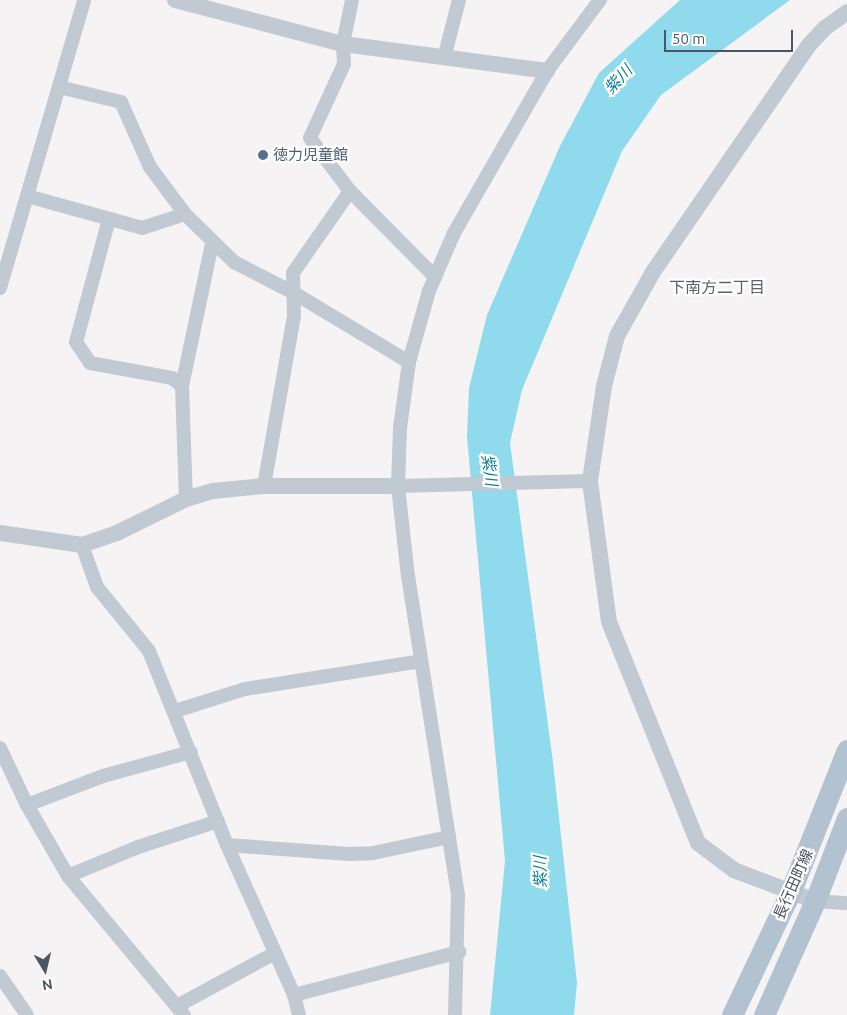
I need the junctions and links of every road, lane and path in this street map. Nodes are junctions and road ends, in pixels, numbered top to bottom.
1 (84, 0) edge
2 (175, 0) edge
3 (352, 0) edge
4 (459, 0) edge
5 (600, 0) edge
6 (847, 12) edge
7 (343, 44) junction
8 (444, 58) junction
9 (547, 71) junction
10 (59, 87) junction
11 (350, 191) junction
12 (27, 196) junction
13 (185, 214) junction
14 (109, 219) junction
15 (212, 244) junction
16 (4, 258) edge
17 (435, 277) junction
18 (0, 288) edge
19 (294, 293) junction
20 (409, 362) junction
21 (182, 386) junction
22 (590, 482) junction
23 (264, 486) junction
24 (398, 486) junction
25 (186, 499) junction
26 (0, 533) edge
27 (82, 545) junction
28 (421, 662) junction
29 (175, 710) junction
30 (0, 748) edge
31 (847, 750) edge
32 (191, 752) junction
33 (27, 805) junction
34 (847, 818) edge
35 (218, 821) junction
36 (449, 837) junction
37 (227, 844) junction
38 (68, 876) junction
39 (790, 893) junction
40 (815, 901) junction
41 (847, 903) edge
42 (459, 952) junction
43 (275, 953) junction
44 (0, 976) edge
45 (294, 995) junction
46 (180, 1010) edge
47 (27, 1015) edge
48 (299, 1015) edge
49 (455, 1015) edge
50 (732, 1015) edge
51 (764, 1015) edge

1 - 10 street
2 - 7 street
3 - 7 street
4 - 8 street
5 - 9 street
6 - 22 street
7 - 8 street
7 - 11 street
8 - 9 street
9 - 17 street
10 - 12 street
10 - 13 street
11 - 17 street
11 - 19 street
12 - 14 street
12 - 16 street
13 - 14 street
13 - 15 street
14 - 21 street
15 - 19 street
15 - 21 street
16 - 18 street
17 - 20 street
19 - 20 street
19 - 23 street
20 - 24 street
21 - 25 street
22 - 24 street
22 - 39 street
23 - 24 street
23 - 25 street
24 - 28 street
25 - 27 street
26 - 27 street
27 - 29 street
28 - 29 street
28 - 36 street
29 - 32 street
30 - 33 street
31 - 39 main road, 長行田町線
32 - 33 street
32 - 35 street
33 - 38 street
34 - 40 main road, 長行田町線
35 - 37 street
35 - 38 street
36 - 37 street
36 - 42 street
37 - 43 street
38 - 46 street
39 - 40 street
39 - 50 main road, 長行田町線
40 - 41 street
40 - 51 main road, 長行田町線
42 - 45 street
42 - 49 street
43 - 45 street
43 - 46 street
44 - 47 street
45 - 48 street

